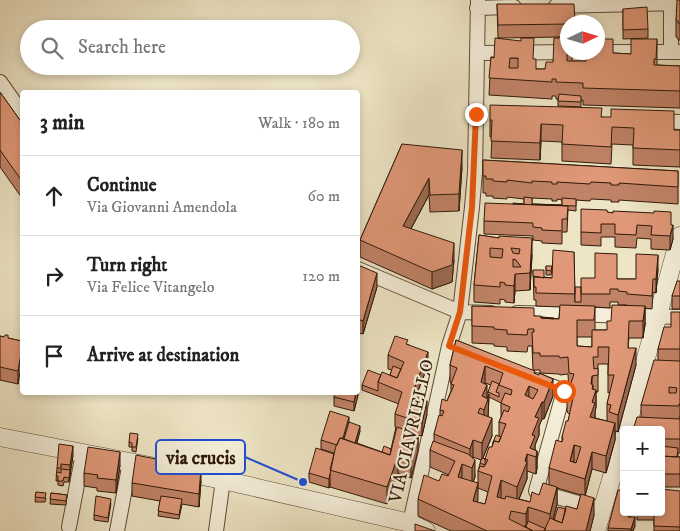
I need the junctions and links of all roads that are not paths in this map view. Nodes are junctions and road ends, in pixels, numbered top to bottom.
1 (674, 2) edge
2 (478, 4) edge
3 (545, 6) edge
4 (526, 7) edge
5 (560, 52) edge
6 (605, 52) edge
7 (675, 52) edge
8 (477, 53) junction
9 (0, 82) edge
10 (20, 110) edge
11 (641, 121) edge
12 (680, 122) edge
13 (680, 236) edge
14 (360, 270) edge
15 (460, 312) junction
16 (656, 317) junction
17 (680, 317) edge
18 (643, 365) junction
19 (662, 366) edge
20 (520, 374) edge
21 (630, 426) edge
22 (0, 437) edge
23 (83, 453) junction
24 (130, 462) junction
25 (620, 469) edge
26 (224, 480) junction
27 (615, 490) edge
28 (602, 510) junction
29 (410, 524) junction
30 (69, 527) dead end
31 (117, 531) edge
32 (216, 531) edge
33 (426, 531) edge
34 (596, 531) edge

1 - 3 street
1 - 7 street
2 - 4 street
2 - 8 street, VIA CIAVRIELLO
5 - 8 street
6 - 7 street
8 - 15 street, VIA CIAVRIELLO
9 - 10 street
11 - 12 street
13 - 16 street
14 - 15 street
15 - 16 street
15 - 29 street, VIA CIAVRIELLO
16 - 17 street
16 - 18 street
18 - 19 street
18 - 21 street
20 - 28 street
22 - 23 street
23 - 24 street
23 - 30 street
24 - 26 street
24 - 31 street
25 - 27 street
26 - 29 street
26 - 32 street
27 - 28 street
28 - 34 street
29 - 33 street

